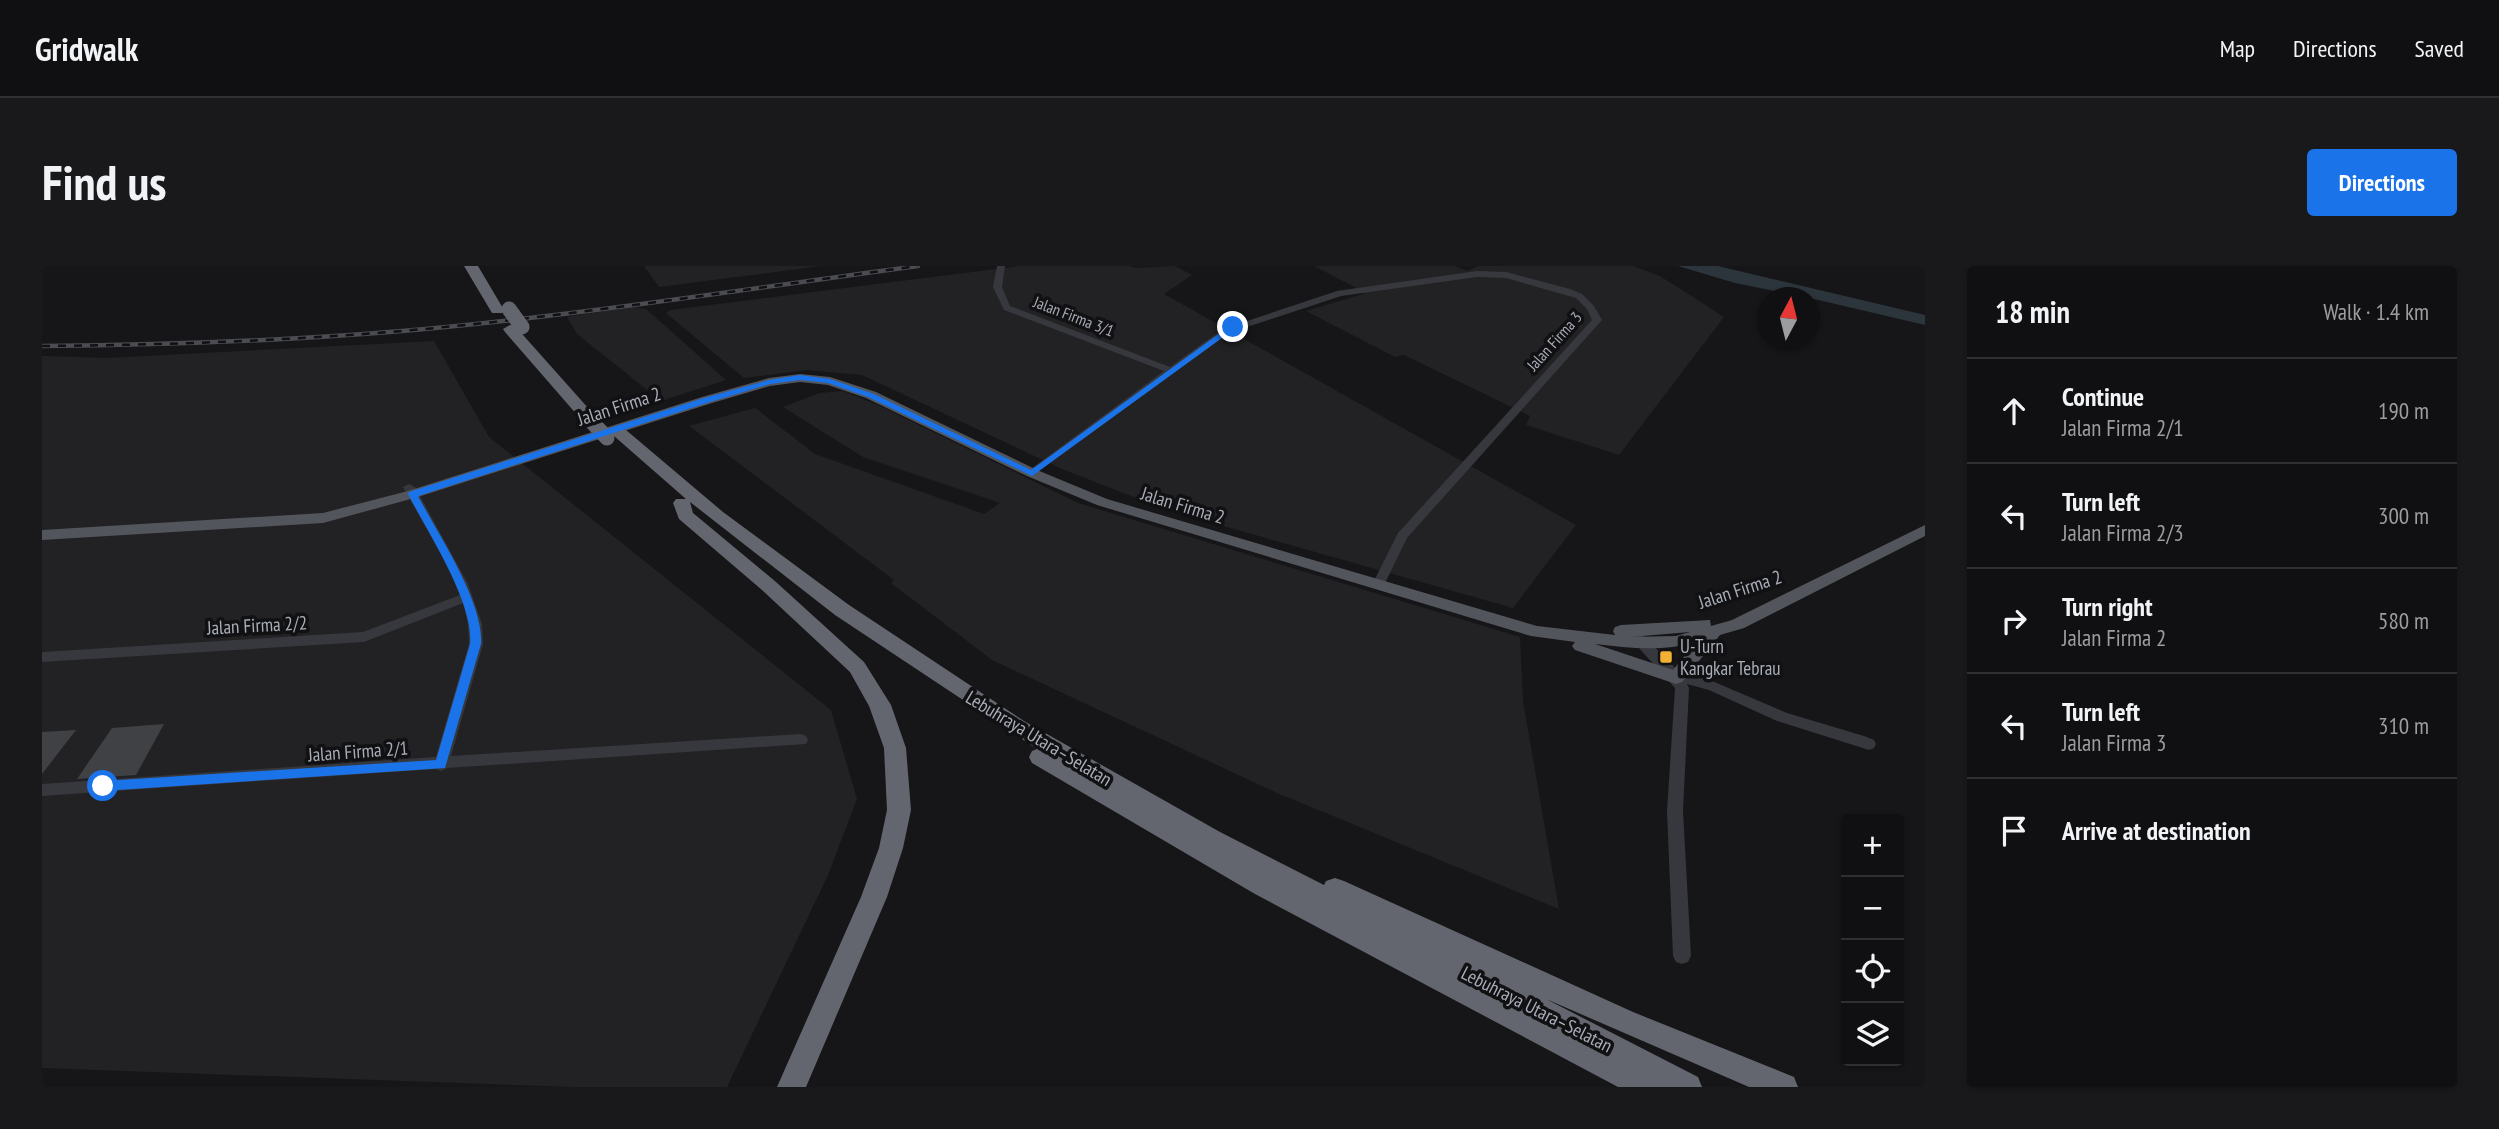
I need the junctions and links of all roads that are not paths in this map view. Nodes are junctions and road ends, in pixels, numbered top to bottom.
1 (471, 266) edge
2 (481, 266) edge
3 (1001, 266) edge
4 (503, 309) junction
5 (1171, 371) junction
6 (614, 436) junction
7 (1037, 470) junction
8 (411, 491) junction
9 (682, 503) junction
10 (42, 528) edge
11 (1925, 530) edge
12 (42, 535) edge
13 (1380, 581) junction
14 (1804, 590) junction
15 (467, 597) junction
16 (1537, 632) junction
17 (1713, 633) junction
18 (1637, 638) junction
19 (42, 657) edge
20 (1676, 678) junction
21 (801, 740) dead end
22 (1870, 744) dead end
23 (441, 765) junction
24 (42, 790) edge
25 (1211, 839) junction
26 (1682, 956) dead end
27 (791, 1087) edge
28 (1647, 1087) edge
29 (1688, 1087) edge
30 (1784, 1087) edge

1 - 4 highway, Lebuhraya Utara–Selatan
2 - 4 highway, Lebuhraya Utara–Selatan
3 - 5 street, Jalan Firma 3/1
4 - 6 highway, Lebuhraya Utara–Selatan, bridge
5 - 7 street, Jalan Firma 3
5 - 13 street, Jalan Firma 3
6 - 9 highway, Lebuhraya Utara–Selatan
6 - 25 highway, Lebuhraya Utara–Selatan
7 - 8 main road, Jalan Firma 2
7 - 13 main road, Jalan Firma 2
8 - 10 main road, Jalan Firma 2
8 - 12 main road, Jalan Firma 2
8 - 15 street
9 - 27 highway
9 - 28 highway, Lebuhraya Utara–Selatan
11 - 14 main road
13 - 16 main road, Jalan Firma 2
13 - 18 main road, Jalan Firma 2
14 - 17 main road, Jalan Firma 2
14 - 18 main road, Jalan Firma 2
15 - 19 street, Jalan Firma 2/2
15 - 23 street
16 - 18 main road, Jalan Firma 2
16 - 20 main road
17 - 18 main road, Jalan Firma 2
17 - 20 main road
18 - 20 street
20 - 22 street
20 - 26 street
21 - 23 street, Jalan Firma 2/1
23 - 24 street, Jalan Firma 2/1
25 - 29 highway, Lebuhraya Utara–Selatan
25 - 30 highway

